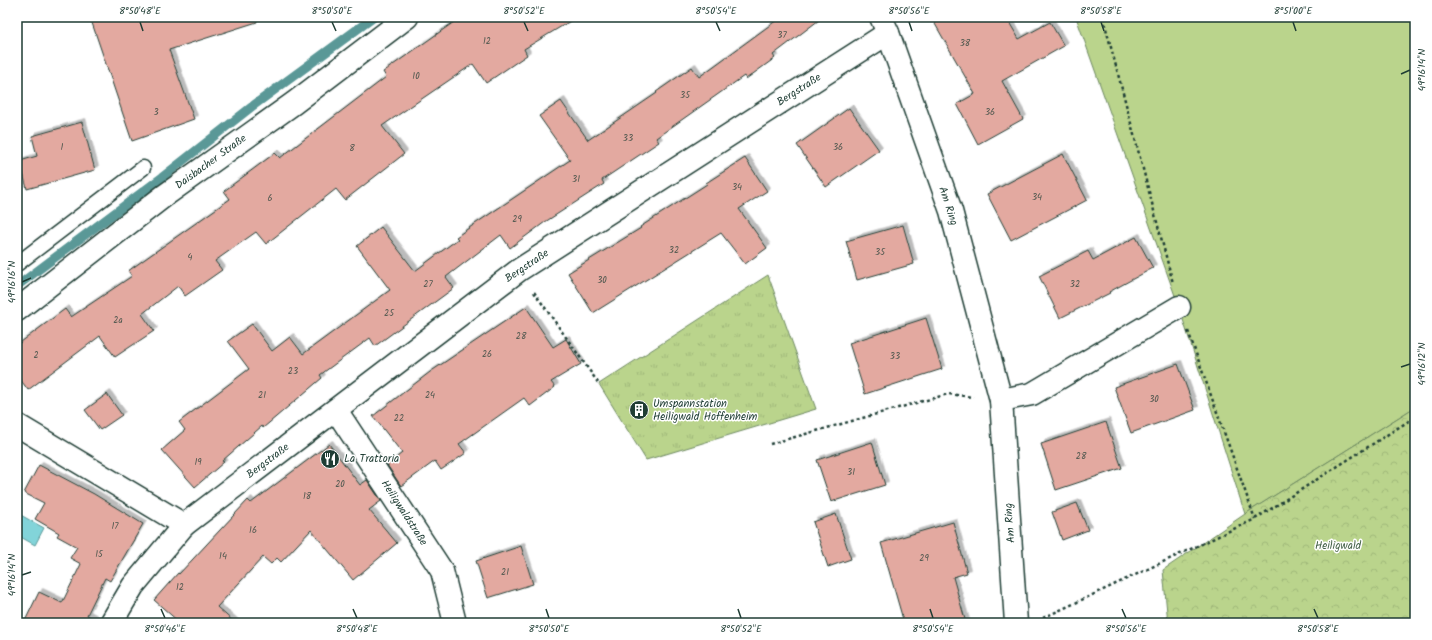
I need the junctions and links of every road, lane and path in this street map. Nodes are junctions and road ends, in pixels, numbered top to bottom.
1 (407, 17) edge
2 (1103, 17) edge
3 (884, 25) edge
4 (143, 168) dead end
5 (17, 264) edge
6 (519, 270) junction
7 (1179, 307) junction
8 (17, 310) edge
9 (599, 384) dead end
10 (1001, 400) junction
11 (336, 410) junction
12 (1415, 417) edge
13 (17, 425) edge
14 (770, 444) dead end
15 (1255, 519) junction
16 (184, 525) junction
17 (1040, 620) dead end
18 (111, 623) edge
19 (455, 623) edge
20 (1016, 623) edge

1 - 8 street, Daisbacher Straße
2 - 7 path
3 - 6 street, Bergstraße
3 - 10 street, Am Ring
4 - 5 lane
6 - 9 path
6 - 11 street, Bergstraße
7 - 10 street
7 - 15 path
10 - 14 path
10 - 20 street, Am Ring
11 - 16 street, Bergstraße
11 - 19 street, Heiligwaldstraße
12 - 15 path
13 - 16 street
15 - 17 path
16 - 18 street, Bergstraße

